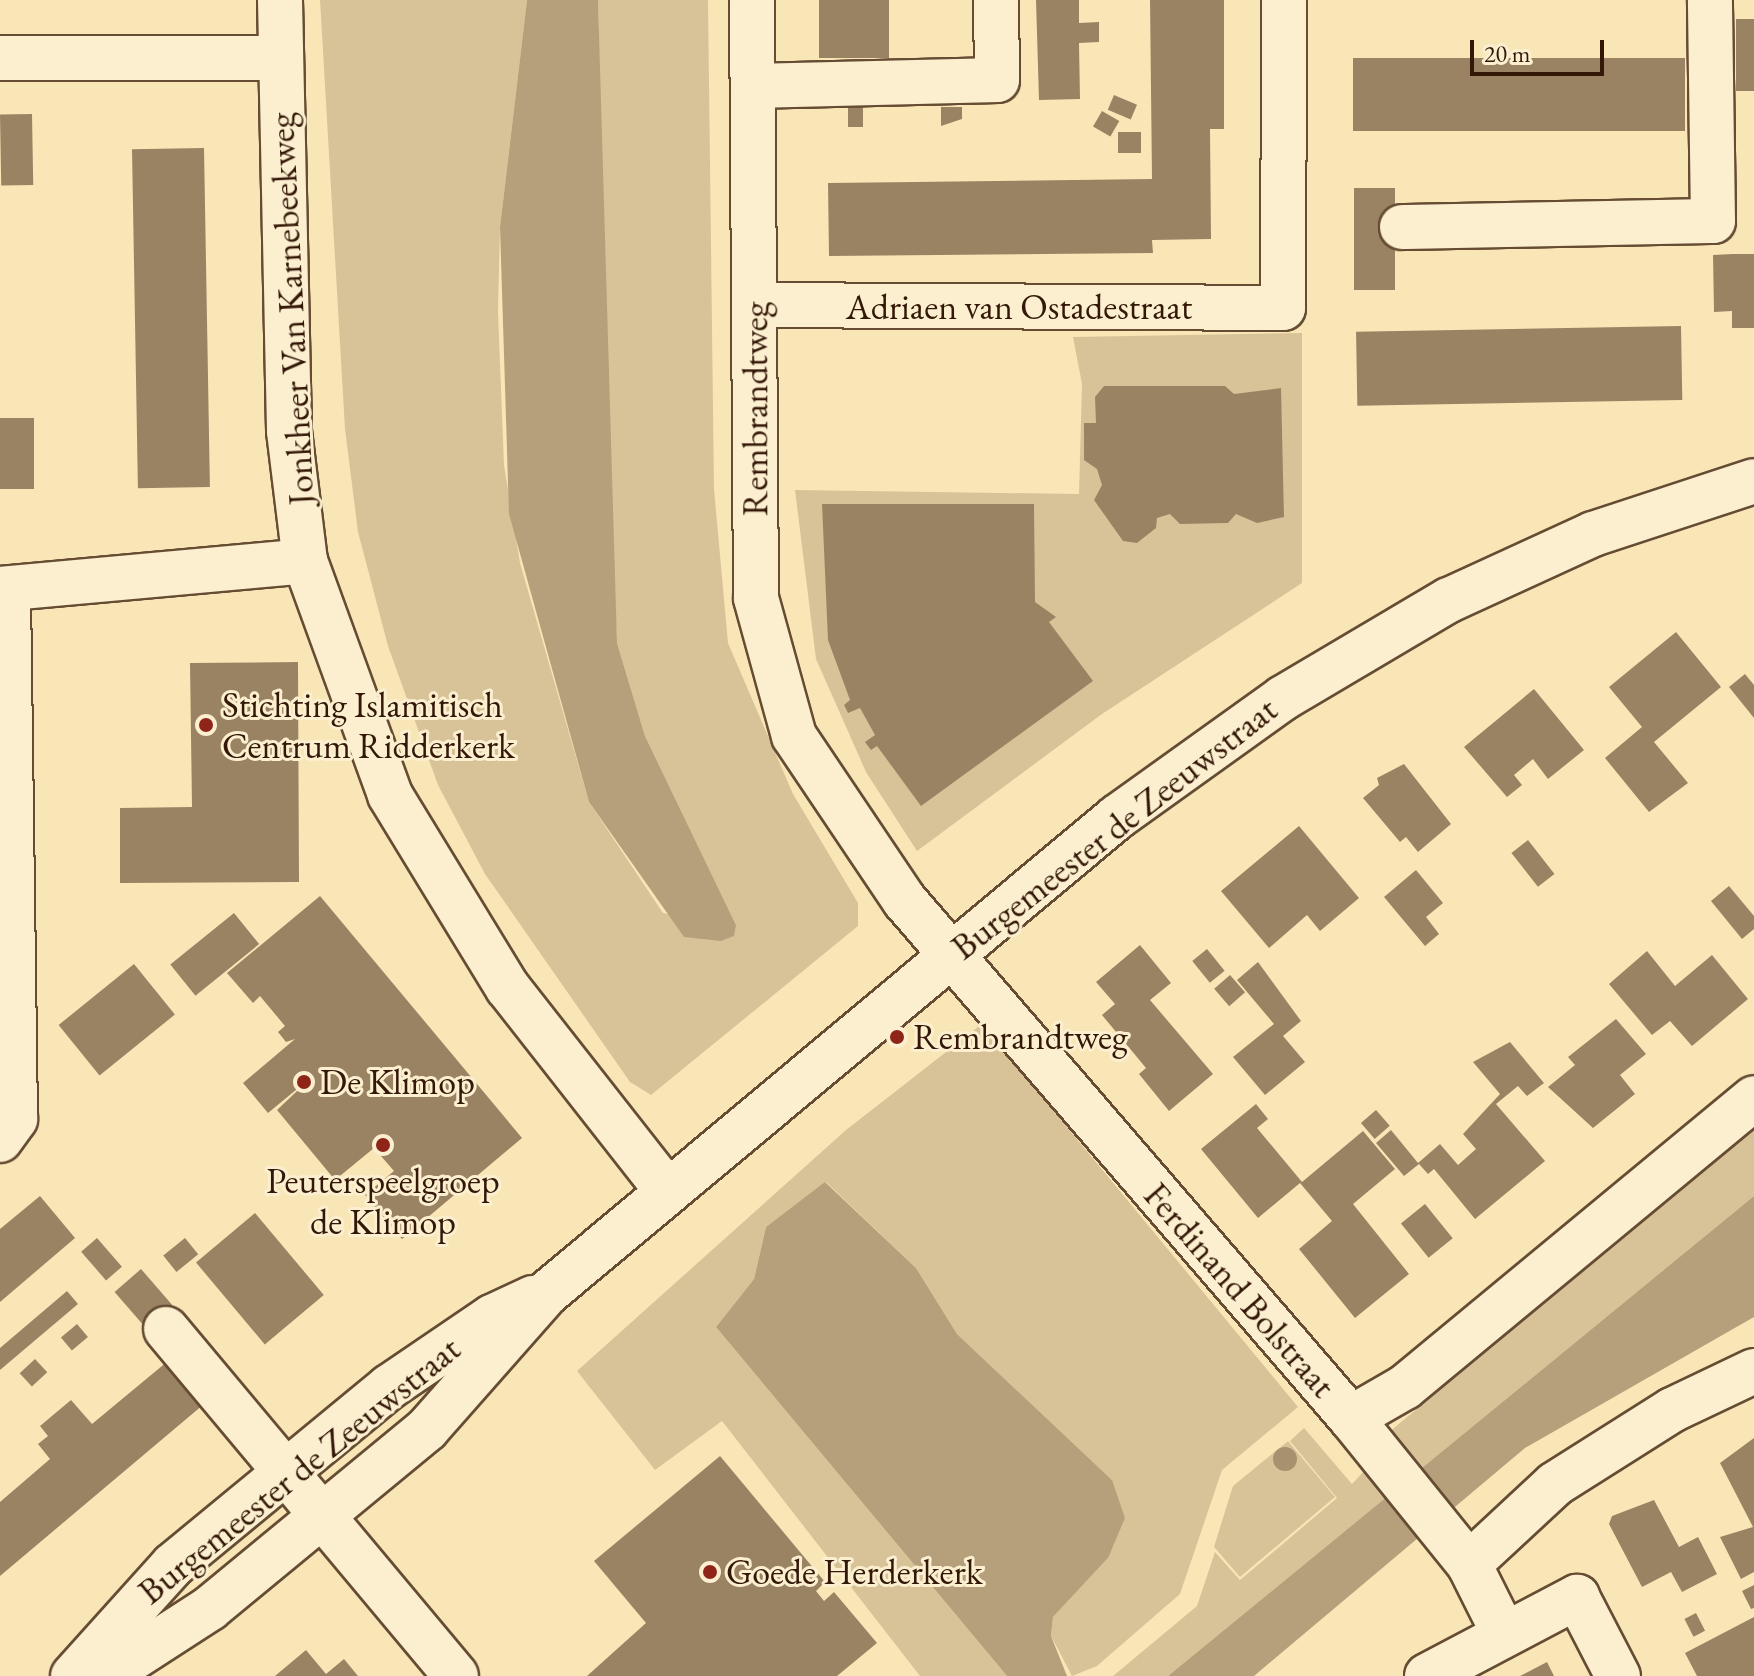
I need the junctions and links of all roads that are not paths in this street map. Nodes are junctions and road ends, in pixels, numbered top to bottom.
1 (280, 0) edge
2 (752, 0) edge
3 (996, 0) edge
4 (1284, 0) edge
5 (1710, 0) edge
6 (0, 58) edge
7 (280, 58) junction
8 (754, 86) junction
9 (1402, 227) dead end
10 (754, 305) junction
11 (1754, 481) edge
12 (305, 561) junction
13 (4, 589) edge
14 (950, 954) junction
15 (1754, 1098) edge
16 (0, 1140) edge
17 (665, 1188) junction
18 (547, 1293) junction
19 (166, 1329) dead end
20 (1754, 1371) edge
21 (1351, 1418) junction
22 (288, 1474) junction
23 (324, 1516) junction
24 (1469, 1564) junction
25 (1504, 1634) junction
26 (73, 1676) edge
27 (105, 1676) edge
28 (456, 1676) edge
29 (1427, 1676) edge
30 (1618, 1676) edge

1 - 7 street, Jonkheer Van Karnebeekweg
2 - 8 street, Rembrandtweg
3 - 8 street
4 - 10 street, Adriaen van Ostadestraat
5 - 9 street
6 - 7 street
7 - 12 street, Jonkheer Van Karnebeekweg
8 - 10 street, Rembrandtweg
10 - 14 street, Rembrandtweg
11 - 14 street, Burgemeester de Zeeuwstraat
12 - 13 street
12 - 17 street, Jonkheer Van Karnebeekweg
13 - 16 street
14 - 17 street, Burgemeester de Zeeuwstraat
14 - 21 street, Ferdinand Bolstraat
15 - 21 street, Ferdinand Bolstraat
17 - 18 street, Burgemeester de Zeeuwstraat
18 - 22 street, Burgemeester de Zeeuwstraat
18 - 23 street, Burgemeester de Zeeuwstraat
19 - 22 street
20 - 24 street
21 - 24 street
22 - 23 street
22 - 26 street, Burgemeester de Zeeuwstraat
23 - 27 street, Burgemeester de Zeeuwstraat
23 - 28 street
24 - 25 street
25 - 29 street
25 - 30 street

